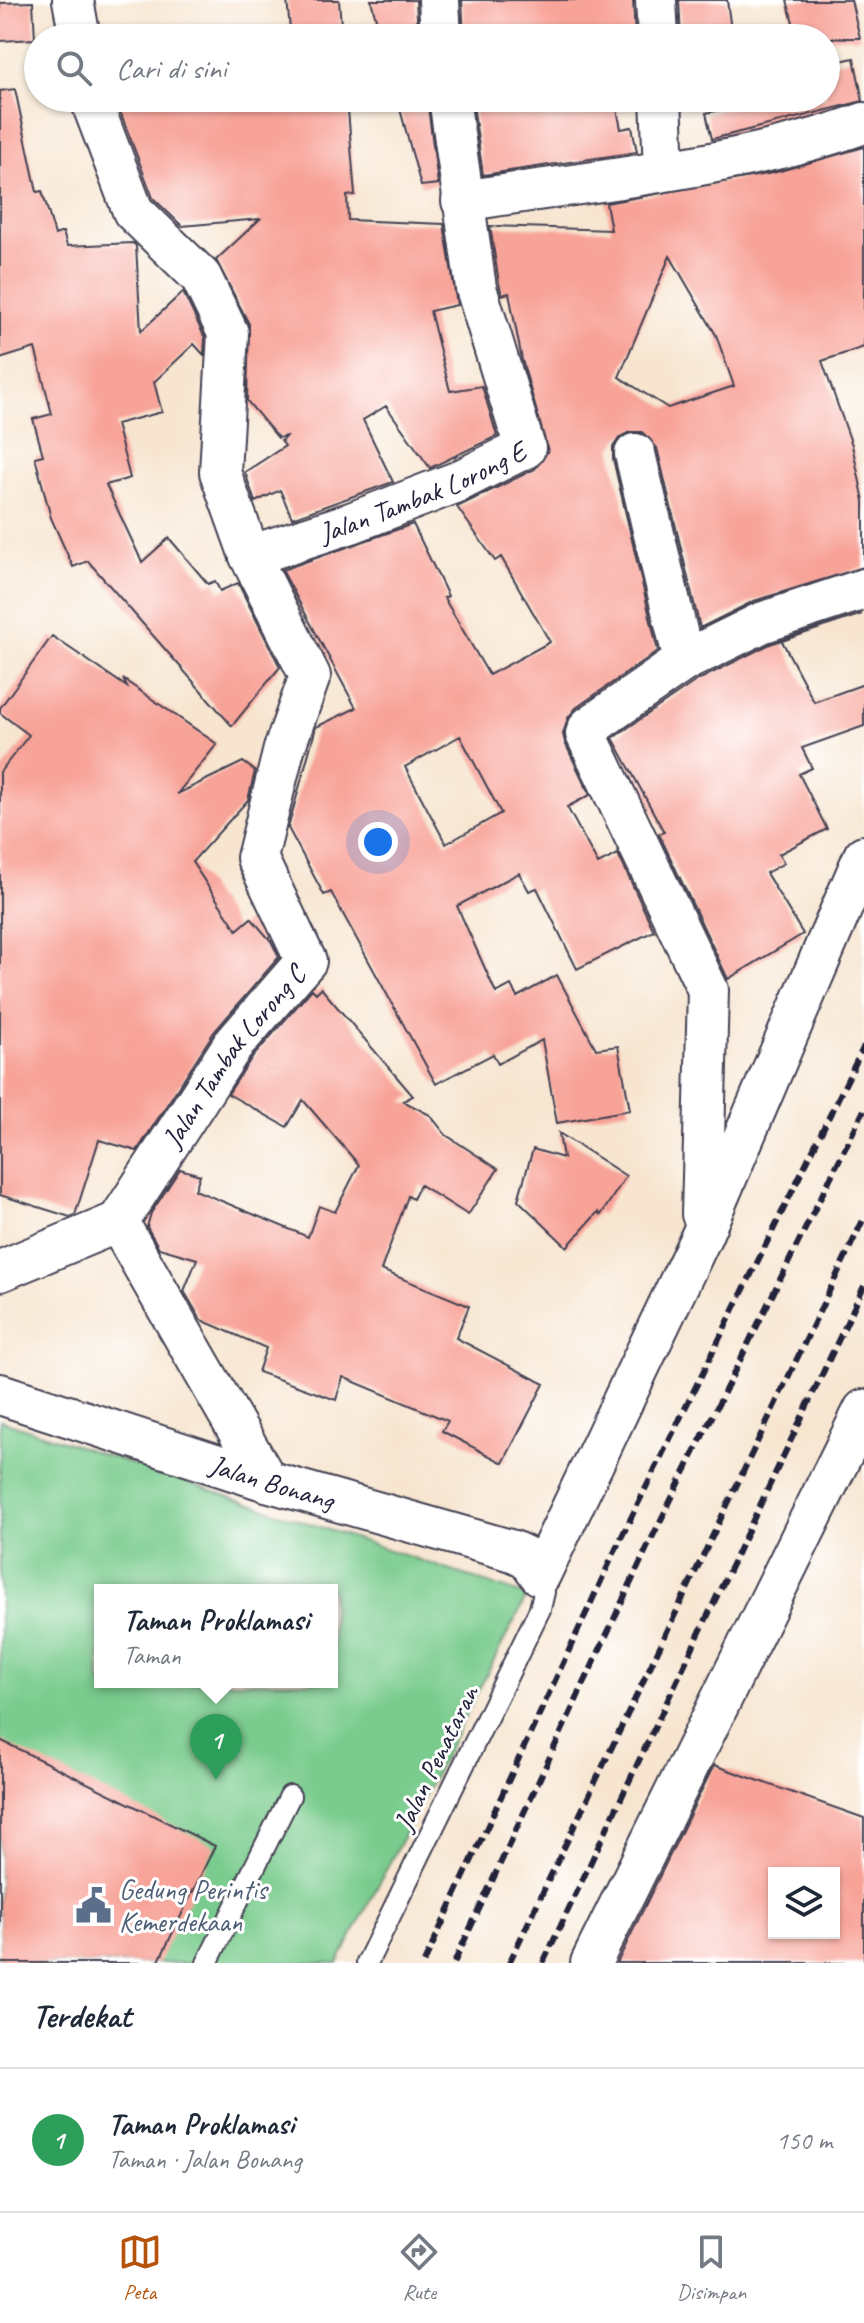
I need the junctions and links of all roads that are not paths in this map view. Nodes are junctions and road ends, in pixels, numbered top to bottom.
1 (73, 0) edge
2 (439, 0) edge
3 (656, 0) edge
4 (77, 24) edge
5 (440, 24) edge
6 (657, 24) edge
7 (95, 112) edge
8 (451, 112) edge
9 (662, 112) edge
10 (864, 123) edge
11 (664, 170) junction
12 (462, 201) junction
13 (635, 454) dead end
14 (250, 556) junction
15 (864, 589) edge
16 (684, 661) junction
17 (864, 856) edge
18 (118, 1222) junction
19 (702, 1235) junction
20 (0, 1271) edge
21 (0, 1394) edge
22 (864, 1410) edge
23 (267, 1481) junction
24 (540, 1575) junction
25 (290, 1796) dead end
26 (207, 1963) edge
27 (367, 1963) edge
28 (591, 1963) edge

1 - 4 street
2 - 5 street
3 - 6 street
7 - 14 street, Jalan Tambak Lorong C
8 - 12 street, Jalan Tambak Lorong E
9 - 11 street
10 - 11 street
11 - 12 street
12 - 14 street, Jalan Tambak Lorong E
13 - 16 street
14 - 18 street, Jalan Tambak Lorong C
15 - 16 street
16 - 19 street
17 - 19 street
18 - 20 street
18 - 23 street
19 - 24 street
21 - 23 street, Jalan Bonang
22 - 28 street
23 - 24 street, Jalan Bonang
24 - 27 lane, Jalan Penataran
25 - 26 lane

